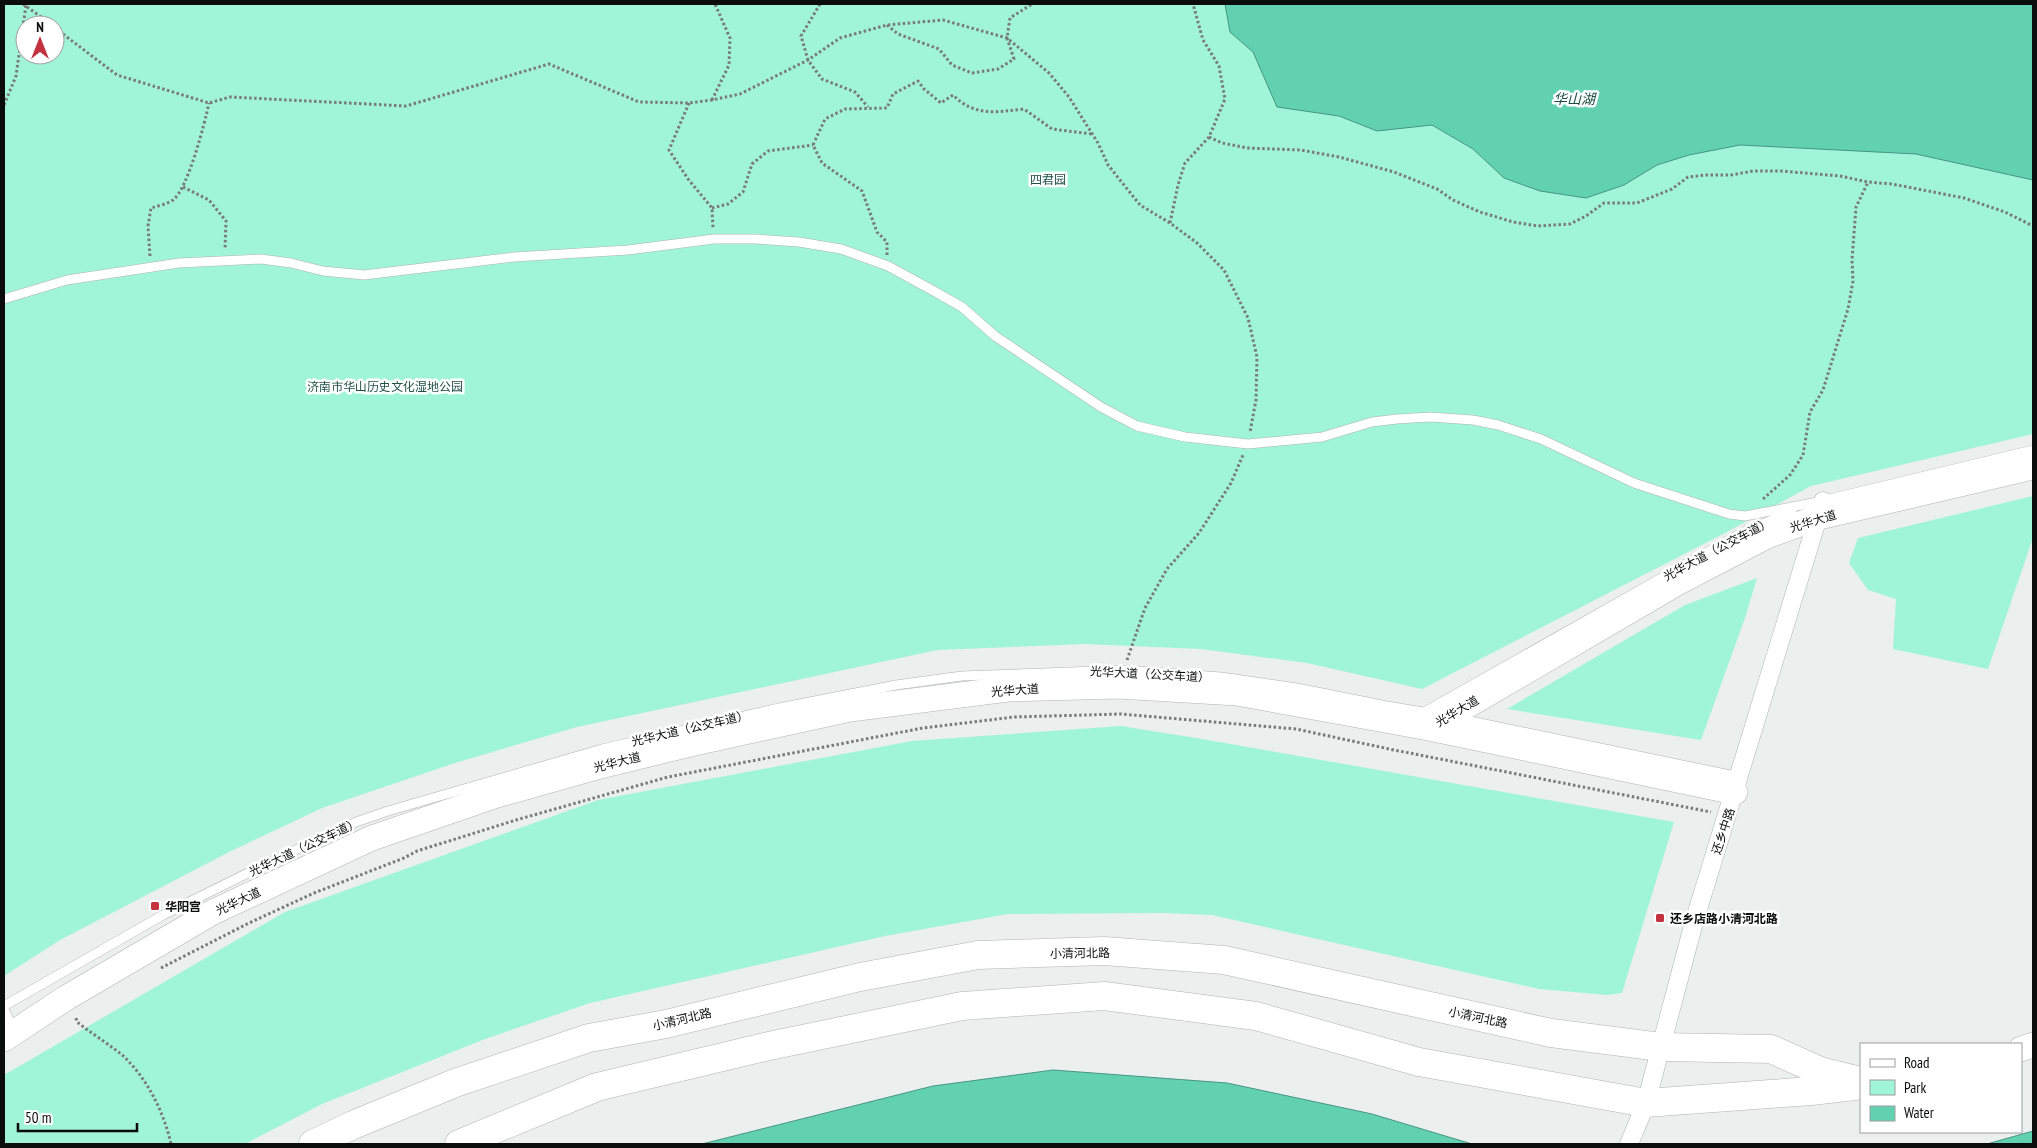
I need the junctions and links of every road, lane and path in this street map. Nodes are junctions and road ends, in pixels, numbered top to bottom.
1 (24, 4) edge
2 (715, 4) edge
3 (820, 4) edge
4 (1032, 4) edge
5 (1193, 4) edge
6 (39, 15) edge
7 (887, 25) junction
8 (65, 36) edge
9 (1007, 38) junction
10 (808, 60) junction
11 (712, 100) junction
12 (209, 103) junction
13 (689, 103) junction
14 (4, 105) edge
15 (868, 107) junction
16 (1092, 134) junction
17 (1209, 137) junction
18 (813, 145) junction
19 (1868, 182) junction
20 (183, 187) junction
21 (712, 208) junction
22 (1170, 223) junction
23 (2033, 226) edge
24 (714, 239) junction
25 (225, 261) junction
26 (888, 266) junction
27 (151, 267) junction
28 (4, 300) edge
29 (1248, 444) junction
30 (2033, 450) edge
31 (2033, 467) edge
32 (1821, 509) junction
33 (1745, 516) junction
34 (1124, 670) junction
35 (1434, 719) junction
36 (1734, 795) junction
37 (156, 970) dead end
38 (4, 1008) edge
39 (84, 1013) dead end
40 (76, 1018) junction
41 (67, 1023) dead end
42 (9, 1035) edge
43 (1661, 1047) junction
44 (1860, 1081) edge
45 (1860, 1086) edge
46 (1646, 1103) junction
47 (171, 1144) edge
48 (313, 1144) edge
49 (459, 1144) edge
50 (1630, 1144) edge

1 - 6 path
1 - 14 path
2 - 11 path
3 - 10 path
4 - 9 path
5 - 17 path
7 - 9 path
7 - 9 path
7 - 10 path
8 - 12 path
9 - 16 path
10 - 11 path
10 - 15 path
11 - 13 path
12 - 13 path
12 - 20 path
13 - 21 path
15 - 16 path
15 - 18 path
16 - 22 path
17 - 19 path
17 - 22 path
18 - 21 path
18 - 26 path
19 - 23 path
19 - 33 path
20 - 25 path
20 - 27 path
21 - 24 path
22 - 29 path
24 - 25 lane
24 - 26 lane
25 - 27 lane
26 - 29 lane
27 - 28 lane
29 - 33 lane
29 - 34 path
30 - 32 lane
31 - 32 main road, 光华大道
32 - 33 lane
32 - 35 main road, 光华大道
32 - 36 street, 还乡中路
34 - 35 lane, 光华大道（公交车道）
34 - 38 lane, 光华大道（公交车道）
35 - 36 main road
35 - 42 main road, 光华大道
36 - 37 path
36 - 43 street, 还乡中路
38 - 42 lane
39 - 40 path
40 - 41 path
40 - 47 path
43 - 44 main road, 小清河北路
43 - 46 street, 还乡中路
43 - 48 main road, 小清河北路
45 - 46 main road
46 - 49 main road
46 - 50 street, 还乡中路

